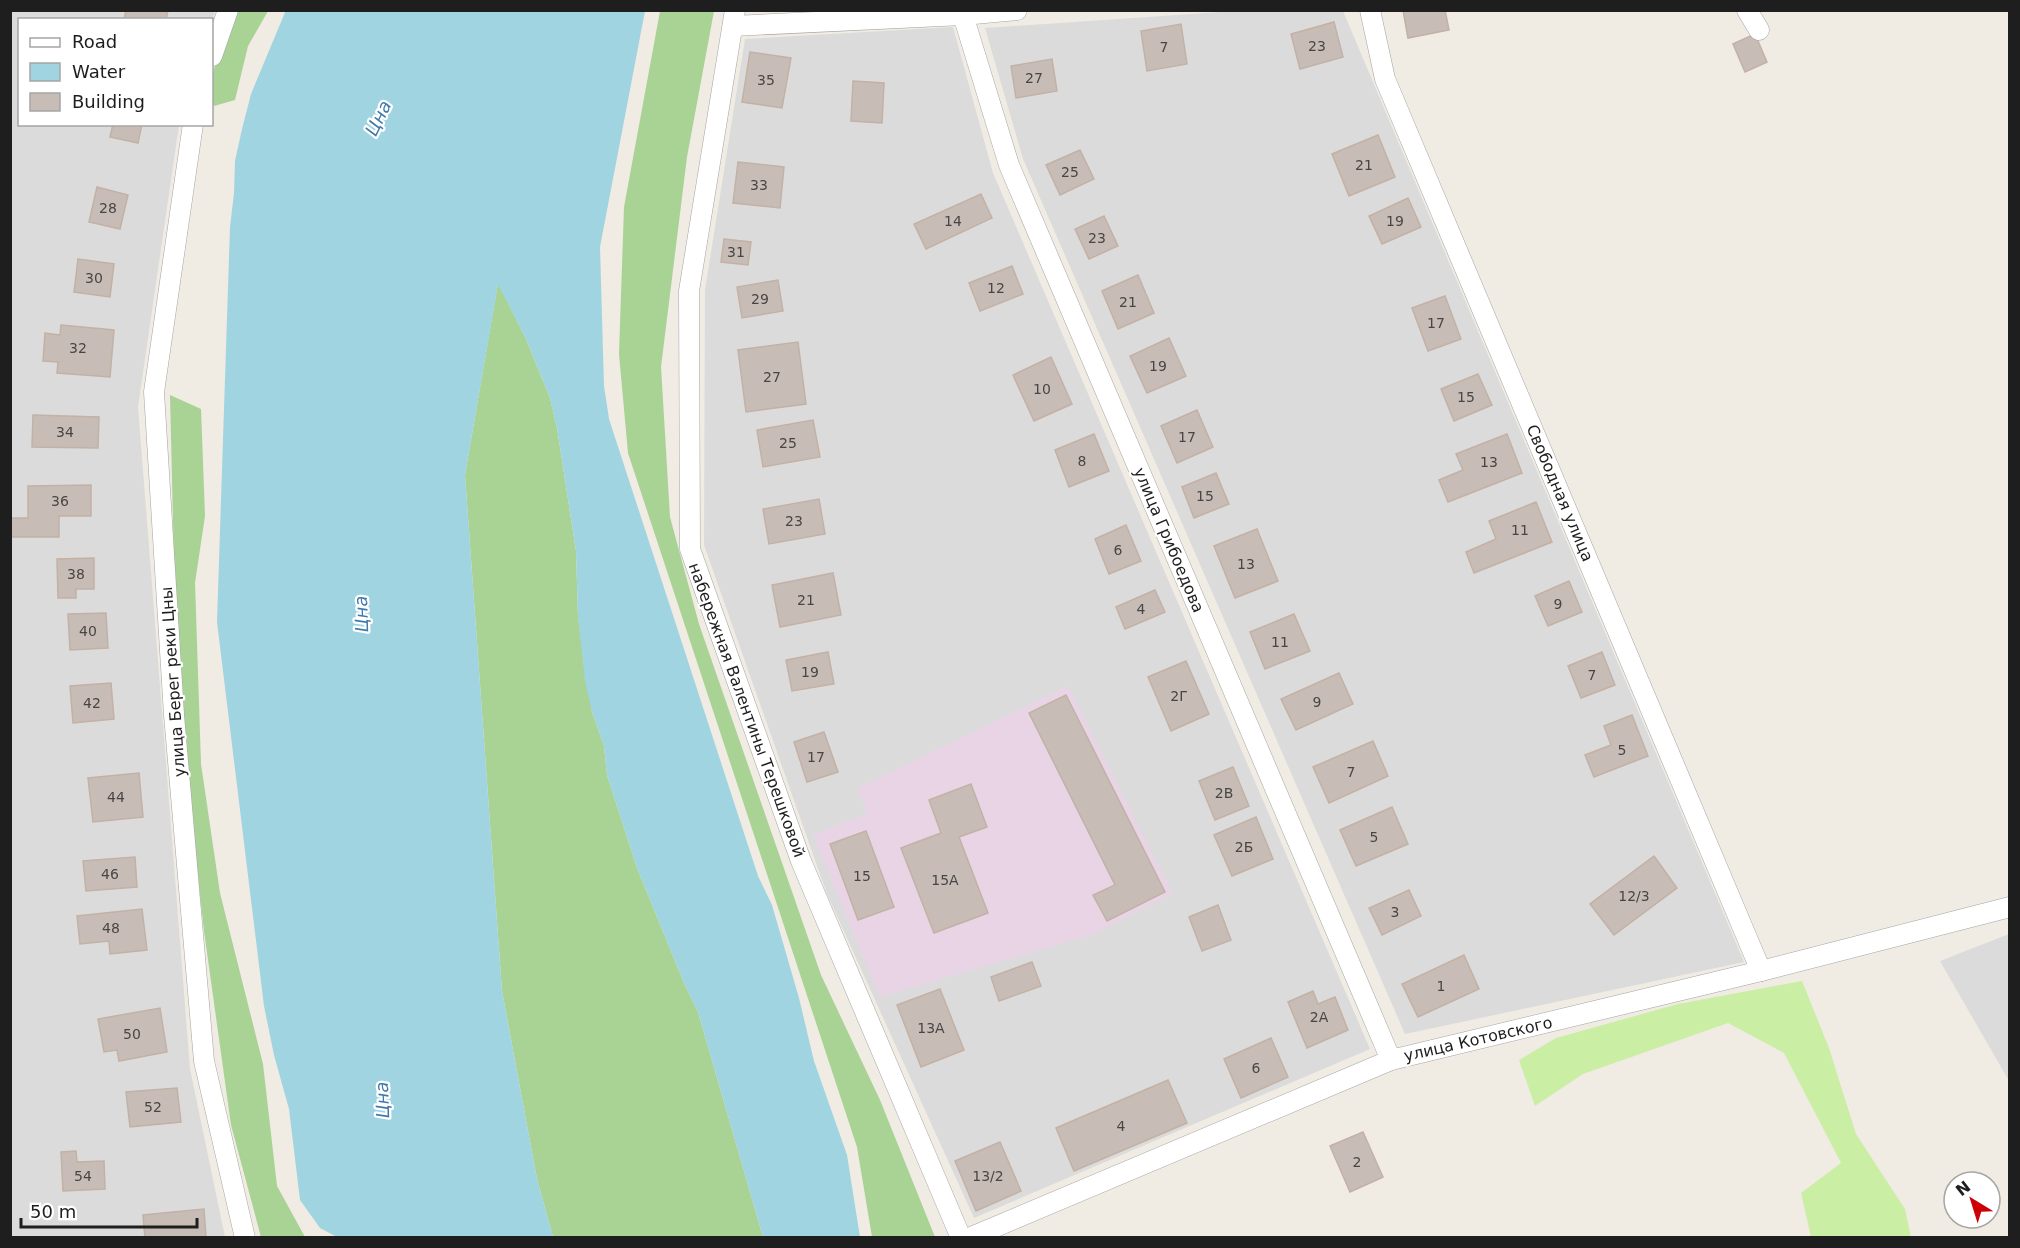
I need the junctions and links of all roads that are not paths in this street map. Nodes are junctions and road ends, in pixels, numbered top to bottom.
1 (228, 10) edge
2 (1017, 10) edge
3 (1370, 10) edge
4 (1747, 10) edge
5 (963, 15) junction
6 (734, 18) edge
7 (1759, 30) dead end
8 (213, 53) edge
9 (193, 126) edge
10 (2010, 907) edge
11 (1761, 971) junction
12 (1391, 1060) junction
13 (245, 1238) edge
14 (961, 1238) edge
15 (969, 1238) edge

1 - 8 street
2 - 5 street
3 - 11 street, Свободная улица
4 - 7 street
5 - 6 street
5 - 12 street, улица Грибоедова
6 - 14 street, набережная Валентины Терешковой
9 - 13 street, улица Берег реки Цны
10 - 11 street, улица Котовского
11 - 12 street, улица Котовского
12 - 15 street, улица Котовского

